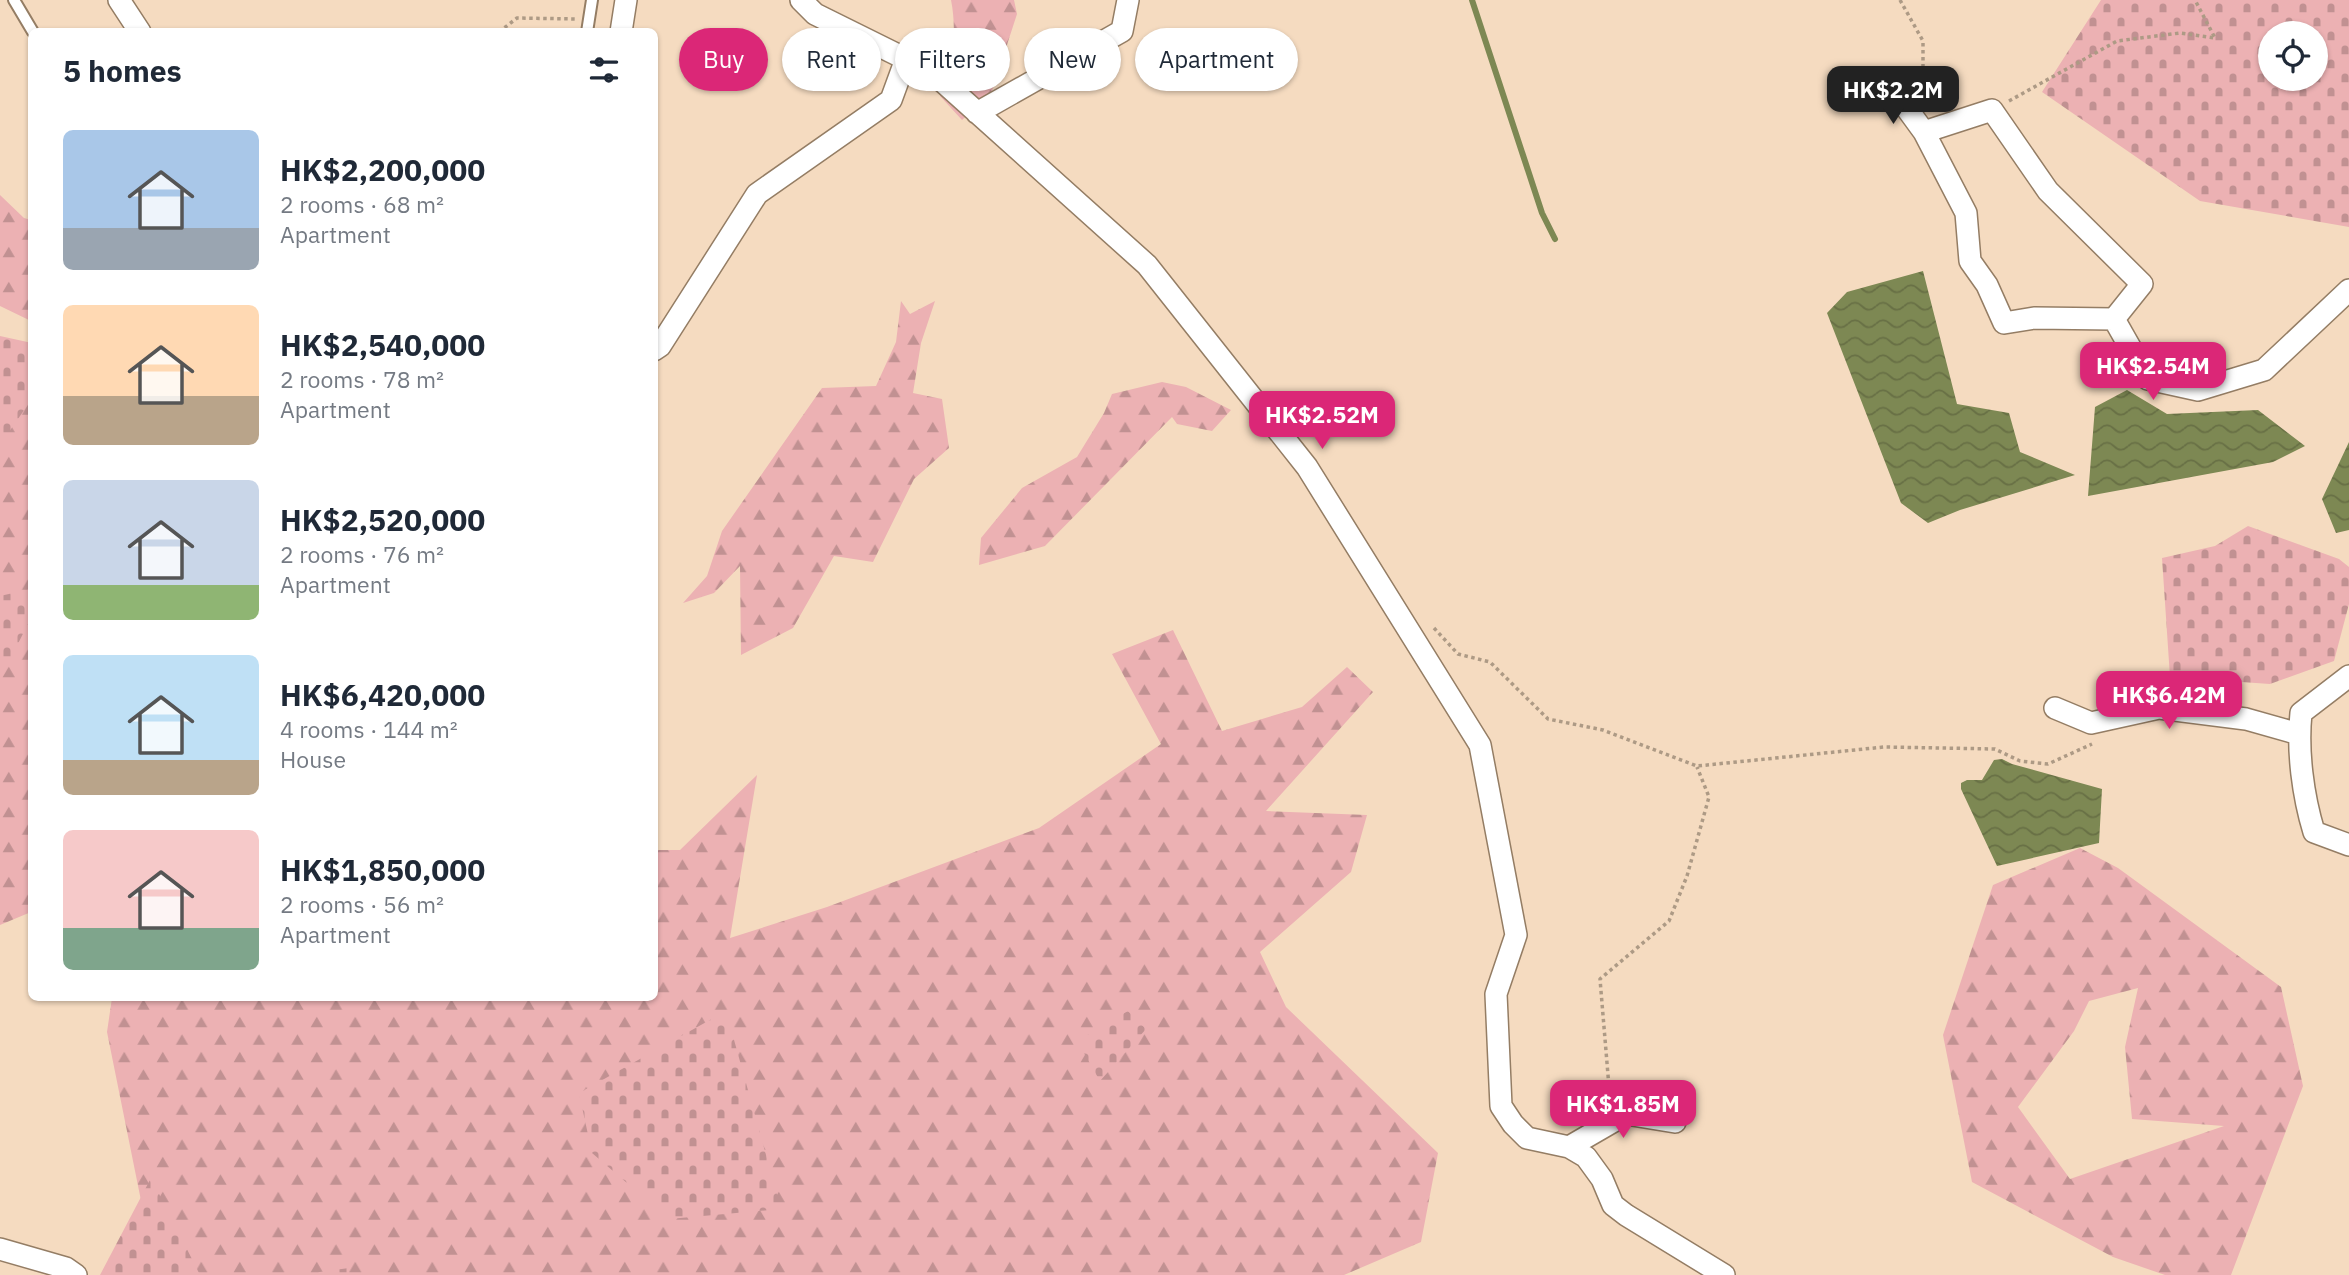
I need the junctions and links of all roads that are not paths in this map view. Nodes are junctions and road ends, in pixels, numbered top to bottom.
1 (14, 0) edge
2 (119, 0) edge
3 (592, 0) edge
4 (626, 0) edge
5 (801, 0) edge
6 (1128, 0) edge
7 (587, 26) edge
8 (30, 28) edge
9 (138, 28) edge
10 (622, 28) edge
11 (895, 54) edge
12 (895, 89) edge
13 (953, 91) edge
14 (1897, 95) road end
15 (977, 113) junction
16 (1924, 131) junction
17 (2349, 290) edge
18 (2114, 319) junction
19 (658, 347) edge
20 (2349, 676) edge
21 (2055, 708) dead end
22 (2299, 734) junction
23 (2349, 845) edge
24 (1675, 1122) dead end
25 (1569, 1147) junction
26 (0, 1249) edge
27 (76, 1275) edge
28 (1724, 1275) edge

1 - 8 lane
2 - 9 street
3 - 7 lane
4 - 10 street
5 - 11 street
6 - 15 street
12 - 19 street
13 - 15 street
14 - 16 street
15 - 25 street
16 - 18 street
16 - 18 street
17 - 18 street
20 - 22 street
21 - 22 street
22 - 23 street
24 - 25 street
25 - 28 street
26 - 27 street

